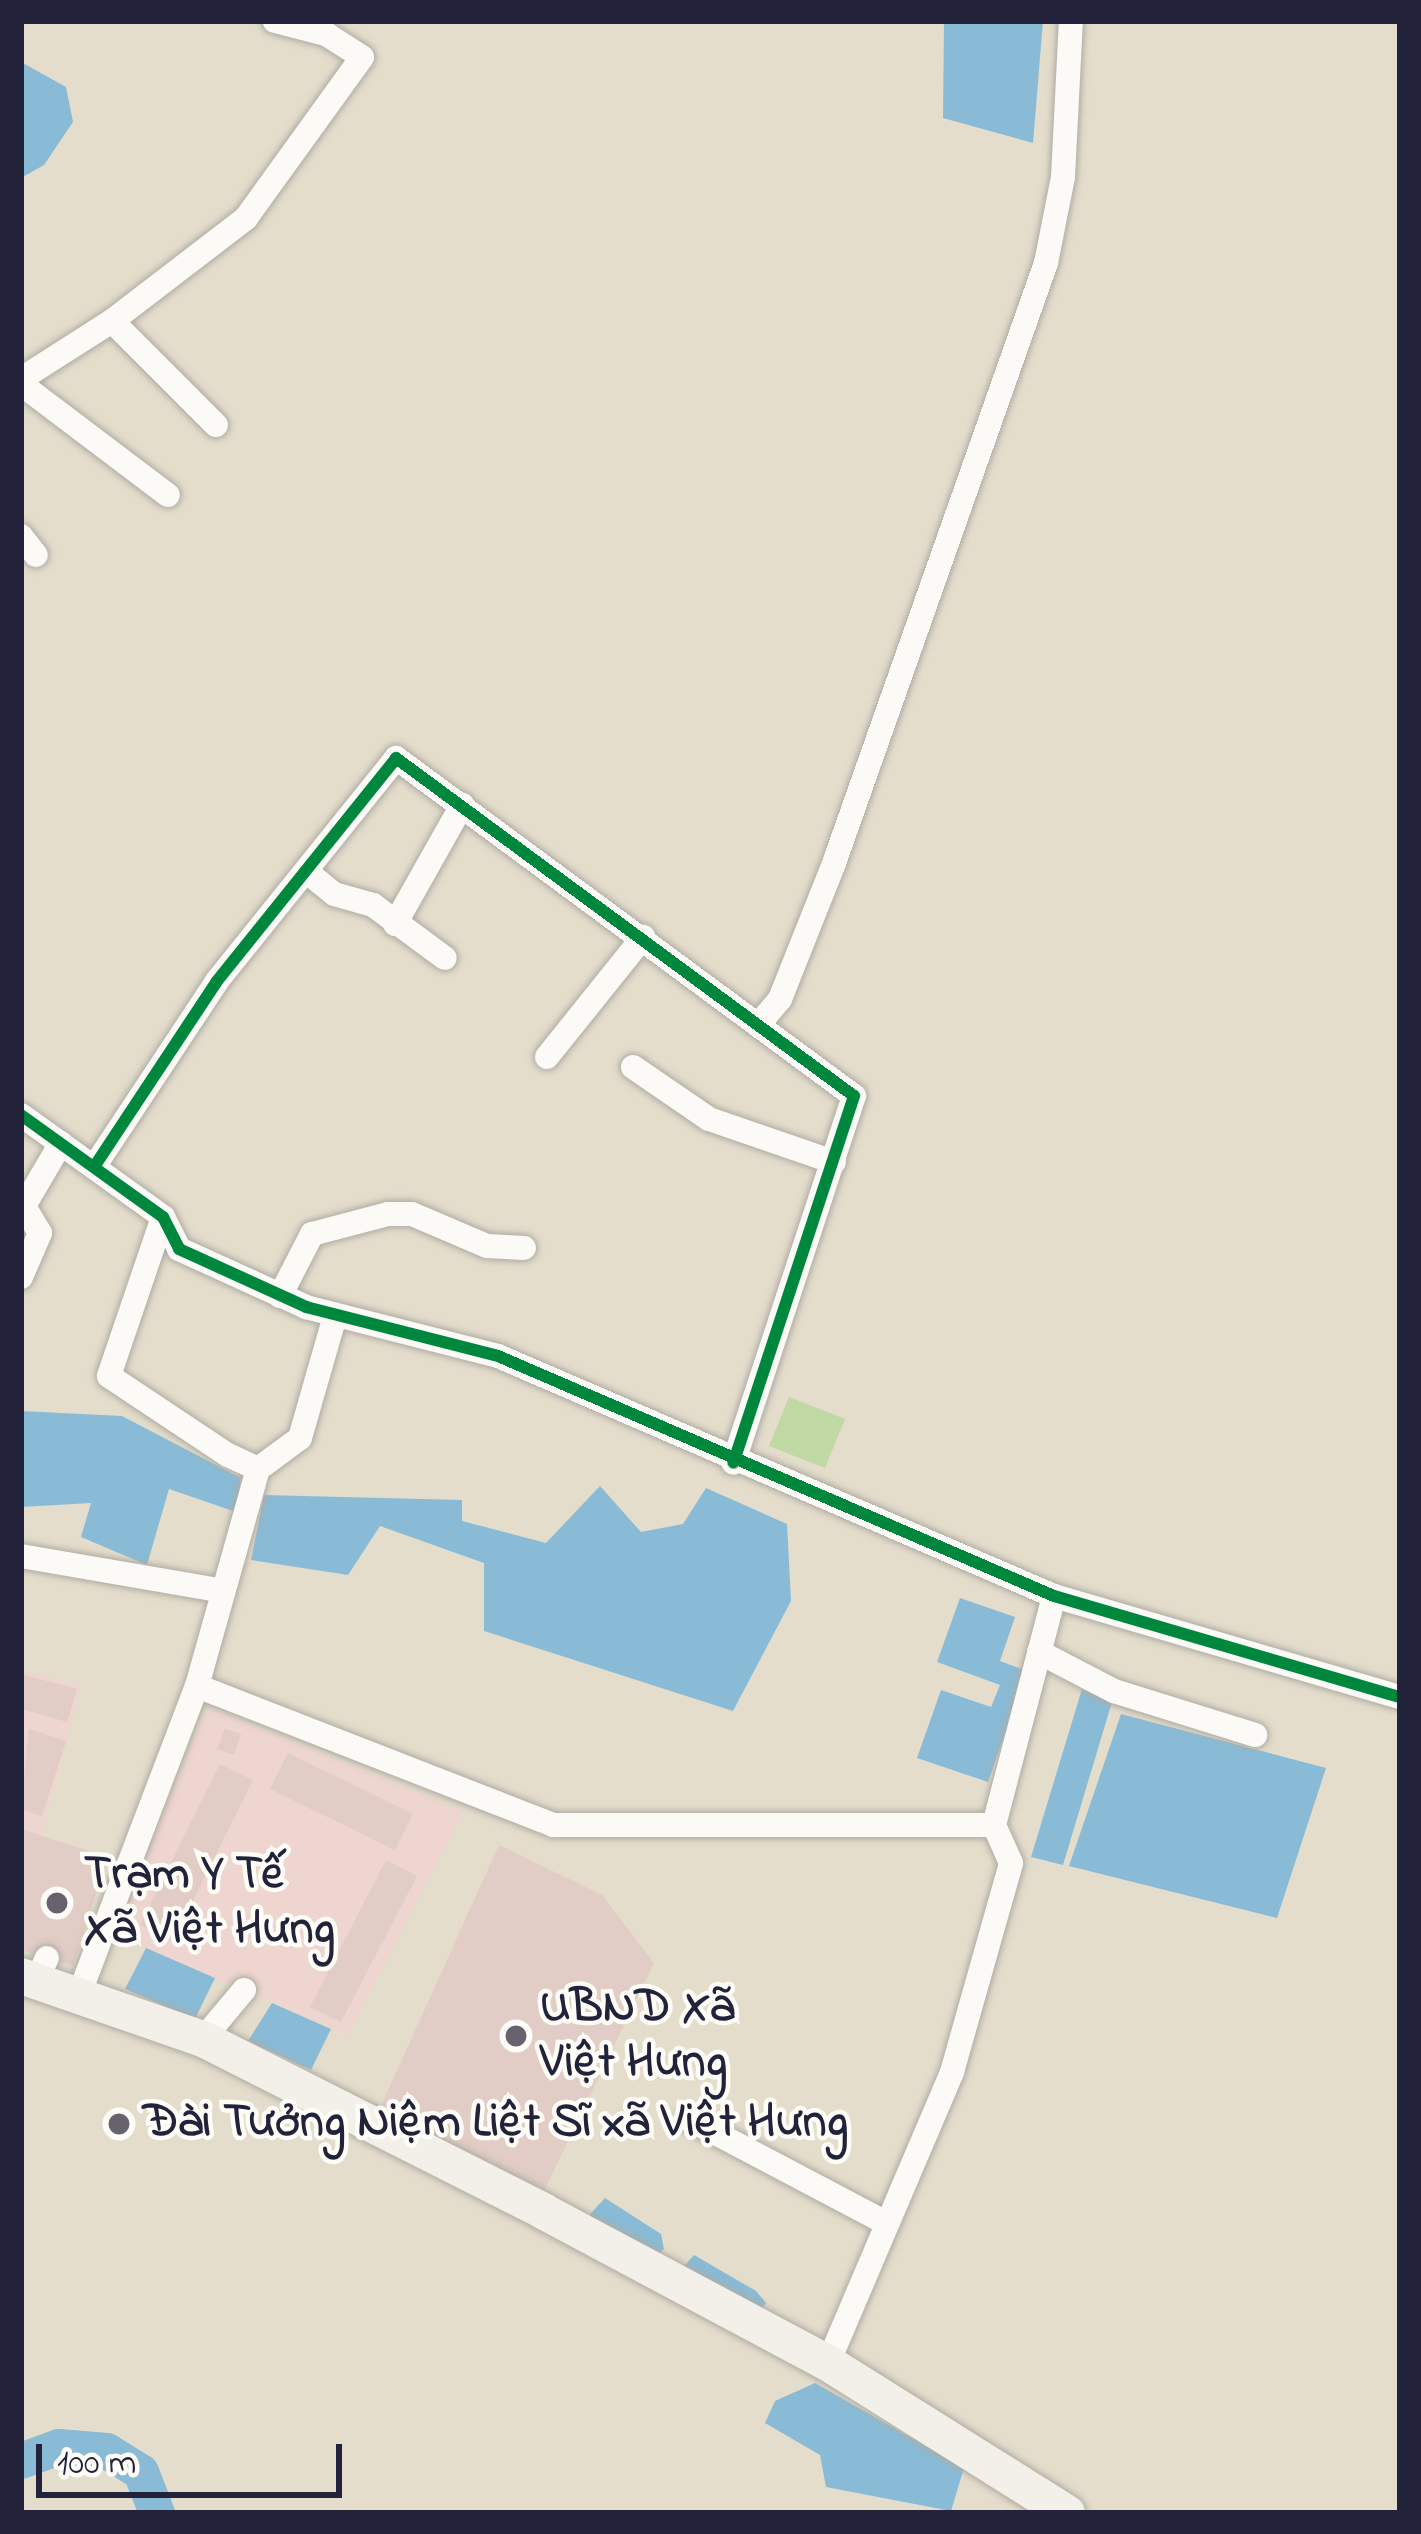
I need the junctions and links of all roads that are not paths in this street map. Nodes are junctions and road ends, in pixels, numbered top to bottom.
1 (275, 21) edge
2 (1070, 21) edge
3 (112, 321) junction
4 (21, 381) edge
5 (216, 424) dead end
6 (167, 495) dead end
7 (461, 805) junction
8 (307, 872) junction
9 (395, 924) junction
10 (643, 937) junction
11 (445, 958) dead end
12 (759, 1024) junction
13 (548, 1058) dead end
14 (633, 1067) dead end
15 (21, 1115) edge
16 (62, 1143) junction
17 (834, 1162) junction
18 (95, 1164) junction
19 (163, 1216) junction
20 (524, 1248) dead end
21 (21, 1277) edge
22 (280, 1296) junction
23 (335, 1316) junction
24 (733, 1463) junction
25 (258, 1468) junction
26 (21, 1556) edge
27 (223, 1591) junction
28 (1054, 1596) junction
29 (1039, 1652) junction
30 (197, 1686) junction
31 (1400, 1697) edge
32 (1255, 1735) dead end
33 (994, 1825) junction
34 (35, 1971) edge
35 (244, 1990) dead end
36 (80, 1992) junction
37 (202, 2039) junction
38 (689, 2119) dead end
39 (886, 2222) junction
40 (828, 2363) junction
41 (1067, 2513) edge

1 - 3 street
2 - 12 street
3 - 4 street
3 - 5 street
4 - 6 street
7 - 8 street
7 - 9 street
7 - 10 street
8 - 9 street
8 - 18 street
9 - 11 street
10 - 12 street
10 - 13 street
12 - 17 street
14 - 17 street
15 - 16 street
16 - 18 street
16 - 21 street
17 - 24 street
18 - 19 street
19 - 22 street
19 - 25 street
20 - 22 street
22 - 23 street
23 - 24 street
23 - 25 street
24 - 28 street
25 - 27 street
26 - 27 street
27 - 30 street
28 - 29 street
28 - 31 street
29 - 32 street
29 - 33 street
30 - 33 street
30 - 36 street
33 - 39 street
34 - 36 main road
35 - 37 street
36 - 37 main road
37 - 40 main road
38 - 39 street
39 - 40 street
40 - 41 main road

